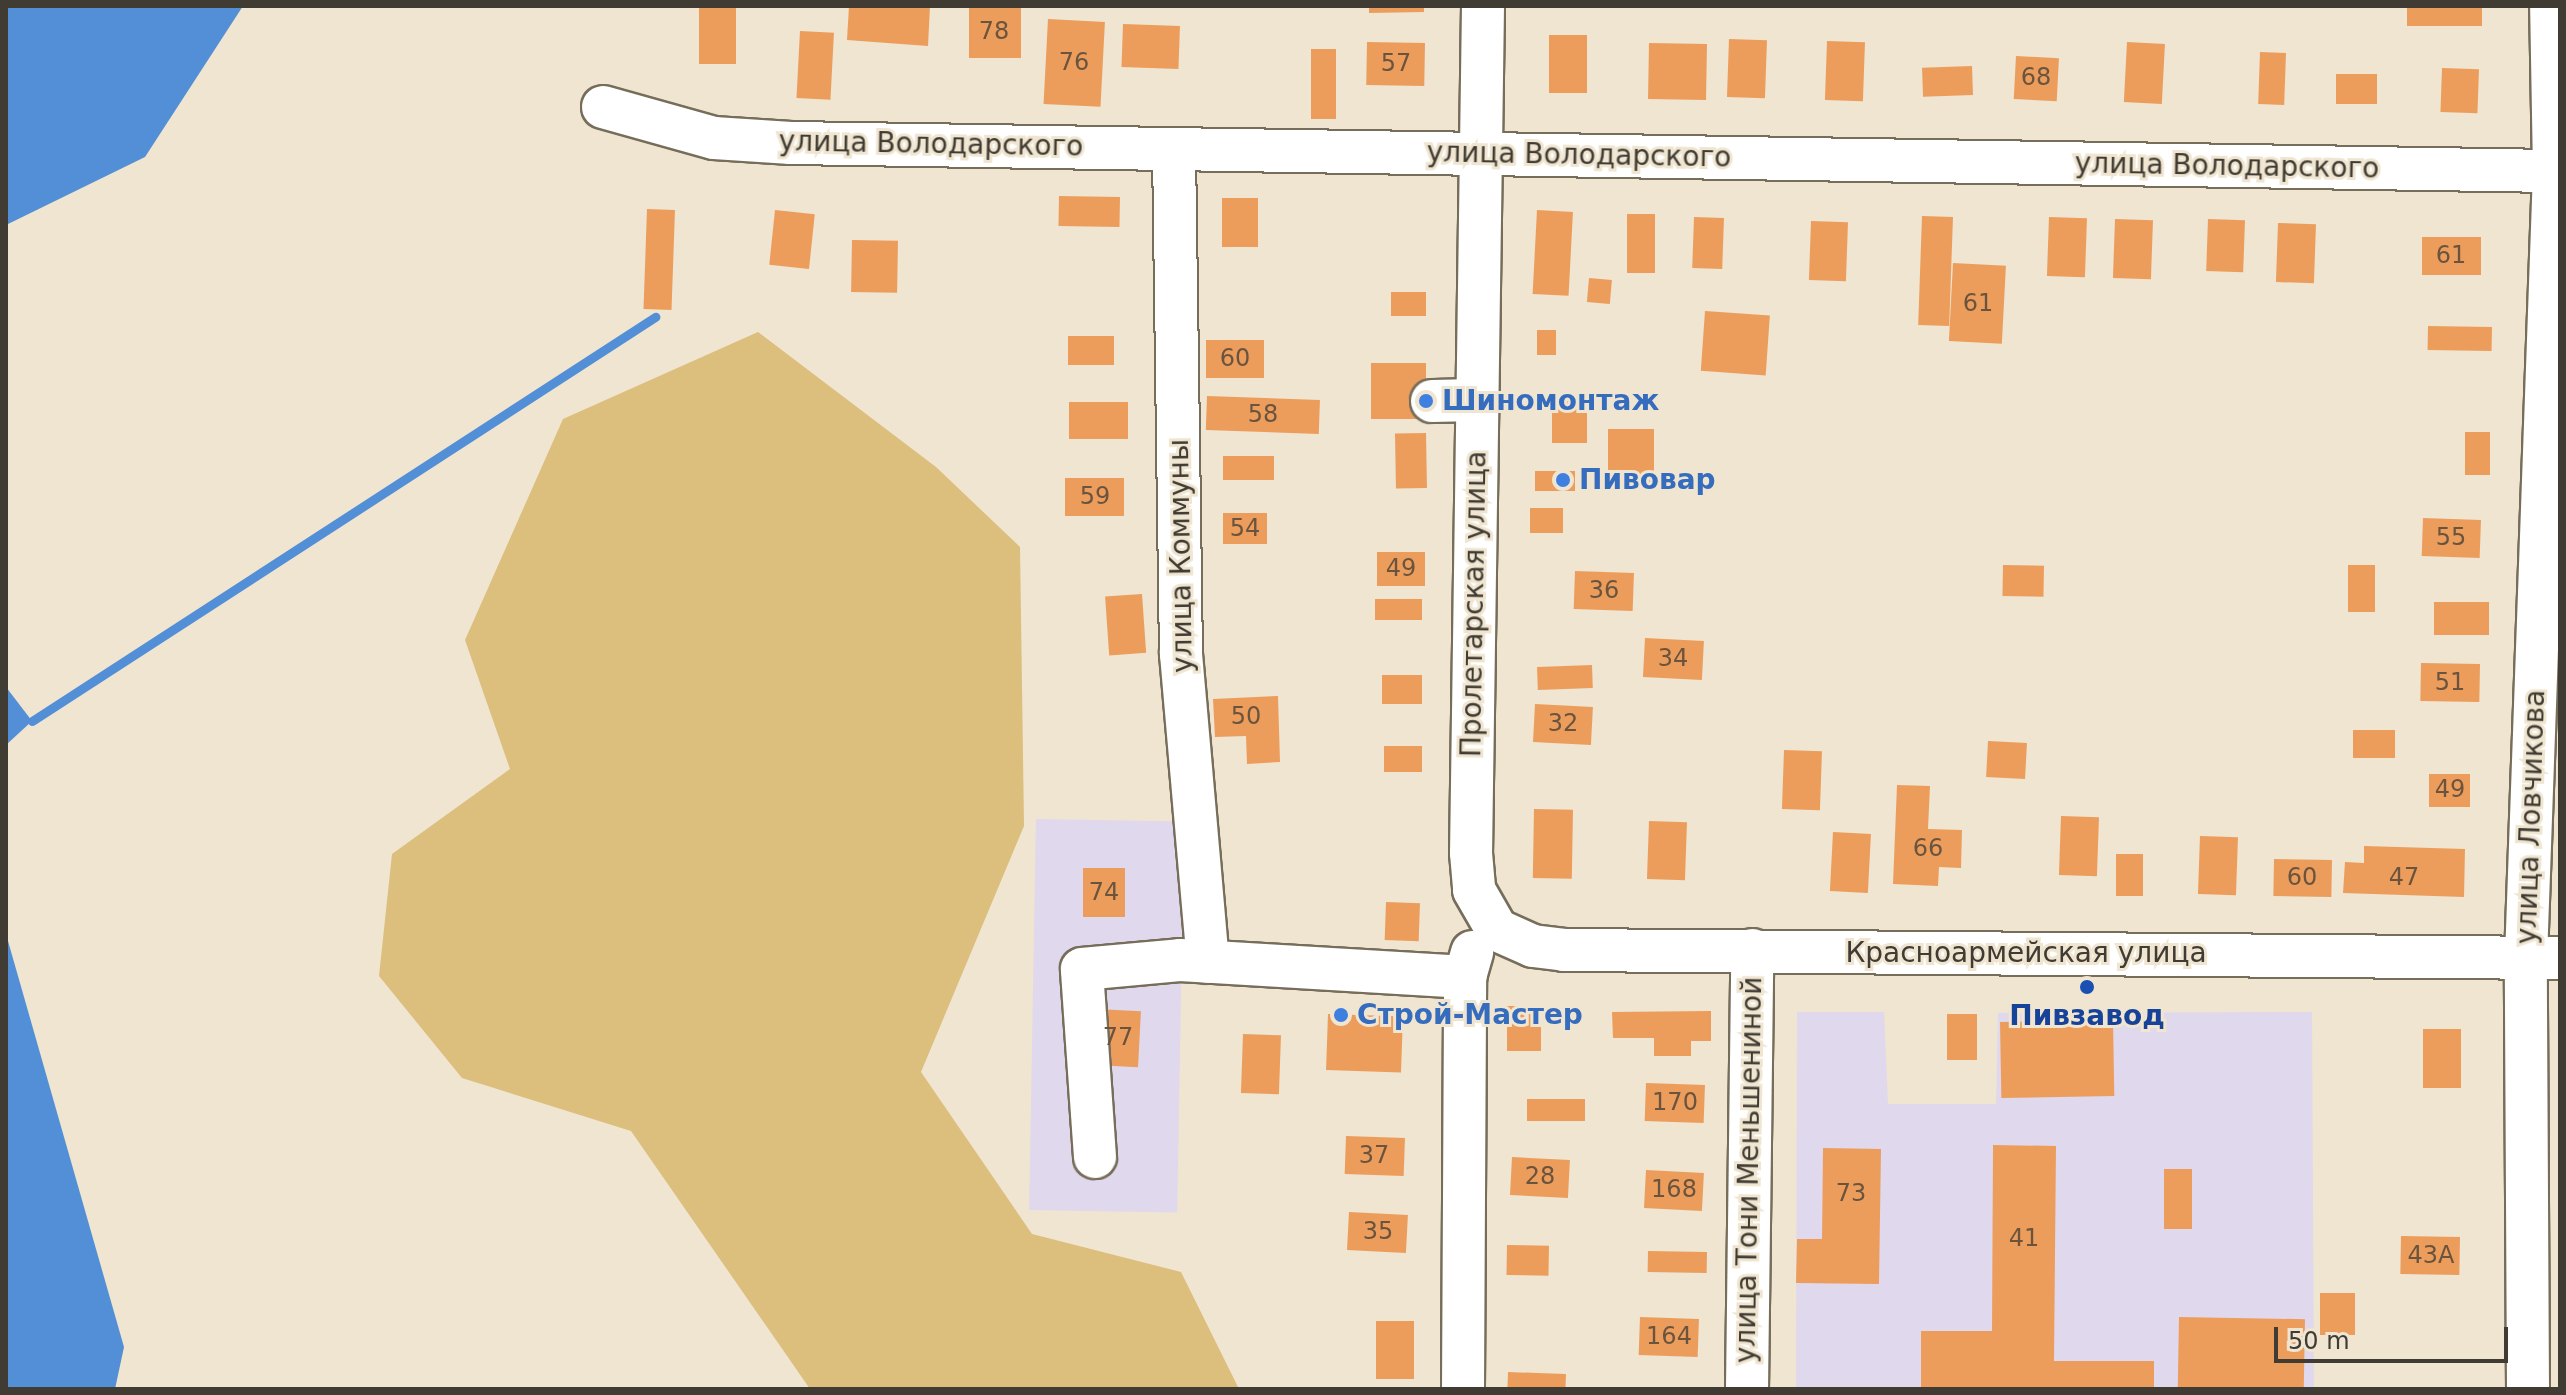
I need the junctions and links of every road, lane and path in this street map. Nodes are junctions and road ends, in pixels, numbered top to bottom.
1 (1483, 6) edge
2 (2551, 6) edge
3 (603, 107) dead end
4 (1174, 149) junction
5 (1480, 153) junction
6 (2557, 171) edge
7 (1476, 400) junction
8 (1432, 401) dead end
9 (1490, 921) junction
10 (1752, 950) junction
11 (2543, 958) edge
12 (1208, 962) junction
13 (1465, 977) junction
14 (1095, 1157) dead end
15 (2539, 1365) edge
16 (1463, 1389) edge
17 (1747, 1389) edge

1 - 5 street, Пролетарская улица
2 - 6 street, улица Ловчикова
3 - 4 street, улица Володарского
4 - 5 street, улица Володарского
4 - 12 street, улица Коммуны
5 - 6 street, улица Володарского
5 - 7 street, Пролетарская улица
6 - 11 street, улица Ловчикова
7 - 8 street
7 - 9 street, Пролетарская улица
9 - 10 street, Красноармейская улица
9 - 13 street
10 - 11 street, Красноармейская улица
10 - 17 street, улица Тони Меньшениной
11 - 15 street, улица Ловчикова
12 - 13 street
12 - 14 street
13 - 16 street

